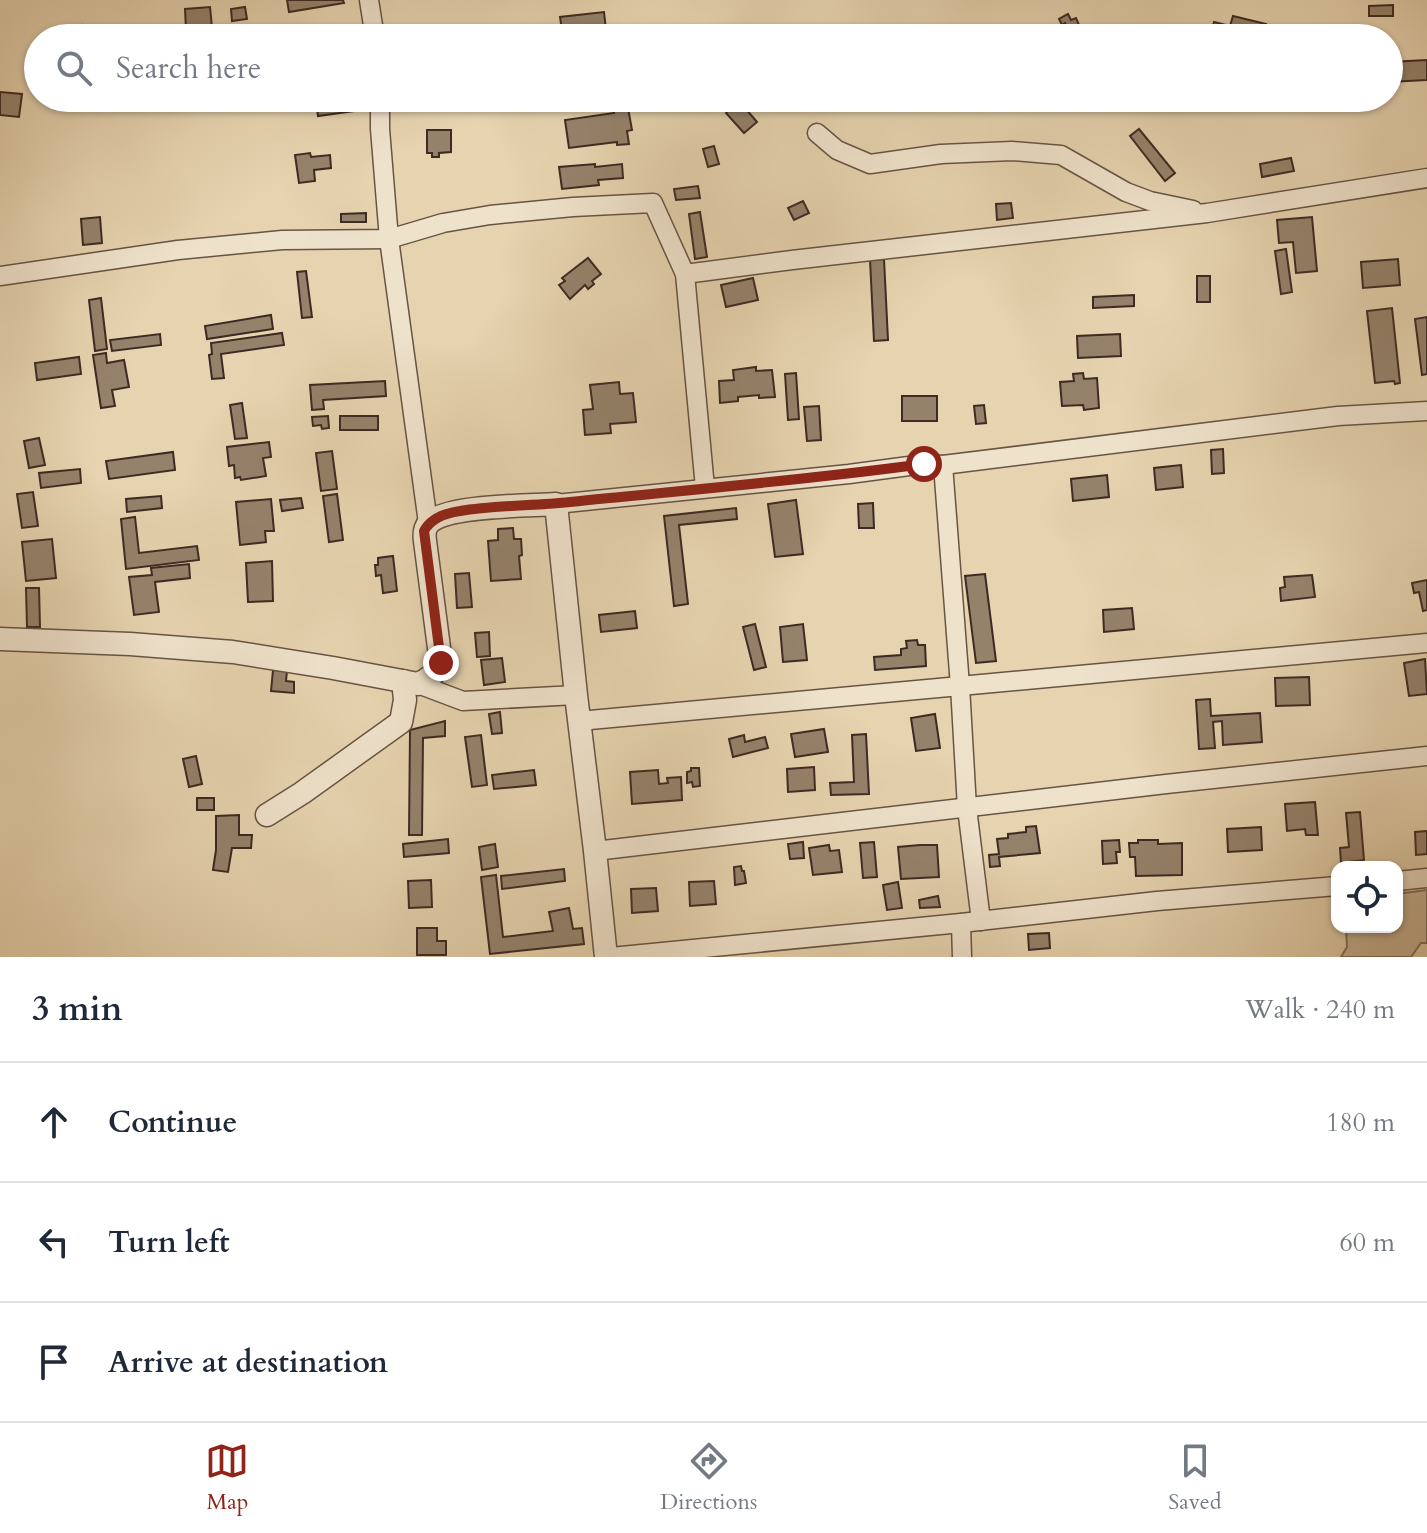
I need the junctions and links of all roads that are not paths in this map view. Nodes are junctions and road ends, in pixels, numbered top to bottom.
1 (369, 0) edge
2 (373, 24) edge
3 (381, 112) edge
4 (817, 133) dead end
5 (1427, 178) edge
6 (1207, 213) junction
7 (389, 239) junction
8 (685, 274) junction
9 (0, 276) edge
10 (1427, 411) edge
11 (943, 465) junction
12 (705, 488) junction
13 (556, 504) junction
14 (428, 523) junction
15 (0, 639) edge
16 (1427, 643) edge
17 (410, 683) junction
18 (960, 686) junction
19 (576, 695) junction
20 (579, 721) junction
21 (1427, 756) edge
22 (967, 808) junction
23 (267, 815) dead end
24 (595, 851) junction
25 (1427, 878) edge
26 (1403, 880) edge
27 (1331, 886) edge
28 (981, 921) junction
29 (961, 923) junction
30 (609, 957) edge
31 (962, 957) edge

1 - 2 street
3 - 7 street
4 - 6 street
5 - 6 street
6 - 8 street
7 - 8 street
7 - 9 street
7 - 14 street
8 - 12 street
10 - 11 street
11 - 12 street
11 - 18 street
12 - 13 street
13 - 14 street
13 - 19 street
14 - 17 street
15 - 17 street
16 - 18 street
17 - 19 street
17 - 23 street
18 - 20 street
18 - 22 street
19 - 20 street
20 - 24 street
21 - 22 street
22 - 24 street
22 - 28 street
24 - 30 street
25 - 26 street
27 - 28 street
28 - 29 street
29 - 30 street
29 - 31 street

